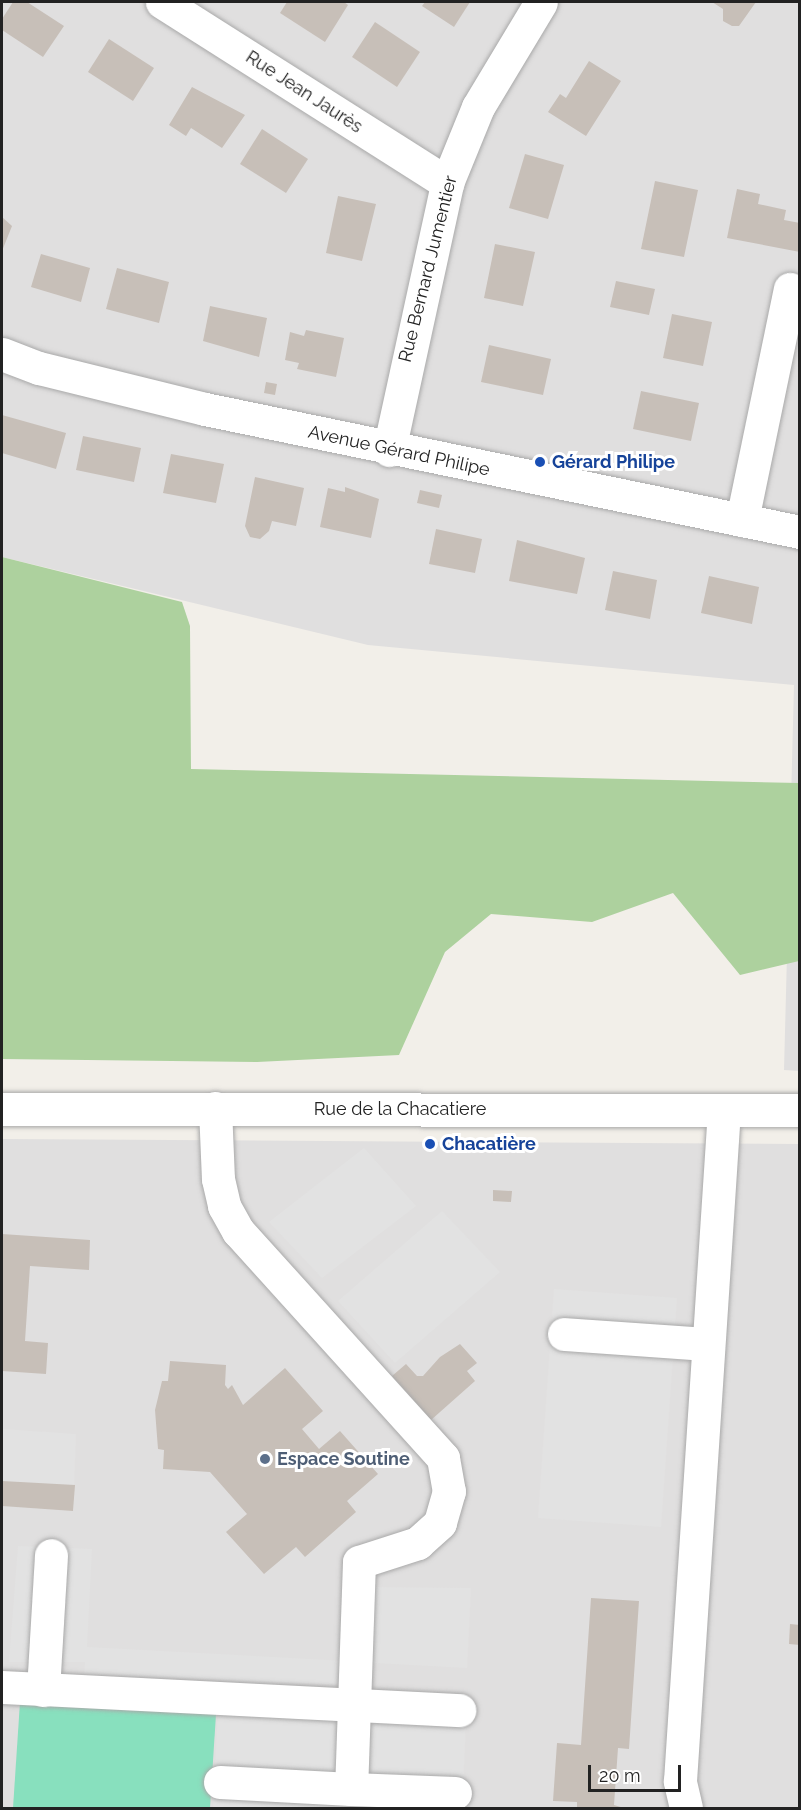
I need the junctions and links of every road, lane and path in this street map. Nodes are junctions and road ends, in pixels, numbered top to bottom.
1 (162, 2) edge
2 (541, 2) edge
3 (447, 183) junction
4 (790, 289) dead end
5 (2, 354) edge
6 (388, 450) junction
7 (742, 520) junction
8 (800, 532) edge
9 (215, 1108) junction
10 (2, 1109) edge
11 (724, 1110) junction
12 (800, 1110) edge
13 (564, 1334) dead end
14 (708, 1344) junction
15 (51, 1555) dead end
16 (2, 1687) edge
17 (43, 1690) junction
18 (354, 1704) junction
19 (459, 1710) dead end
20 (220, 1782) dead end
21 (351, 1789) junction
22 (454, 1793) dead end
23 (686, 1809) edge

1 - 3 street, Rue Jean Jaurès
2 - 3 street, Rue Bernard Jumentier
3 - 6 street, Rue Bernard Jumentier
4 - 7 street
5 - 6 street, Avenue Gérard Philipe
6 - 7 street, Avenue Gérard Philipe
7 - 8 street, Avenue Gérard Philipe
9 - 10 street, Rue de la Chacatiere
9 - 11 street, Rue de la Chacatiere
9 - 18 street
11 - 12 street, Rue de la Chacatiere
11 - 14 street
13 - 14 street
14 - 23 street
15 - 17 street
16 - 17 street
17 - 18 street
18 - 19 street
18 - 21 street
20 - 21 street
21 - 22 street

